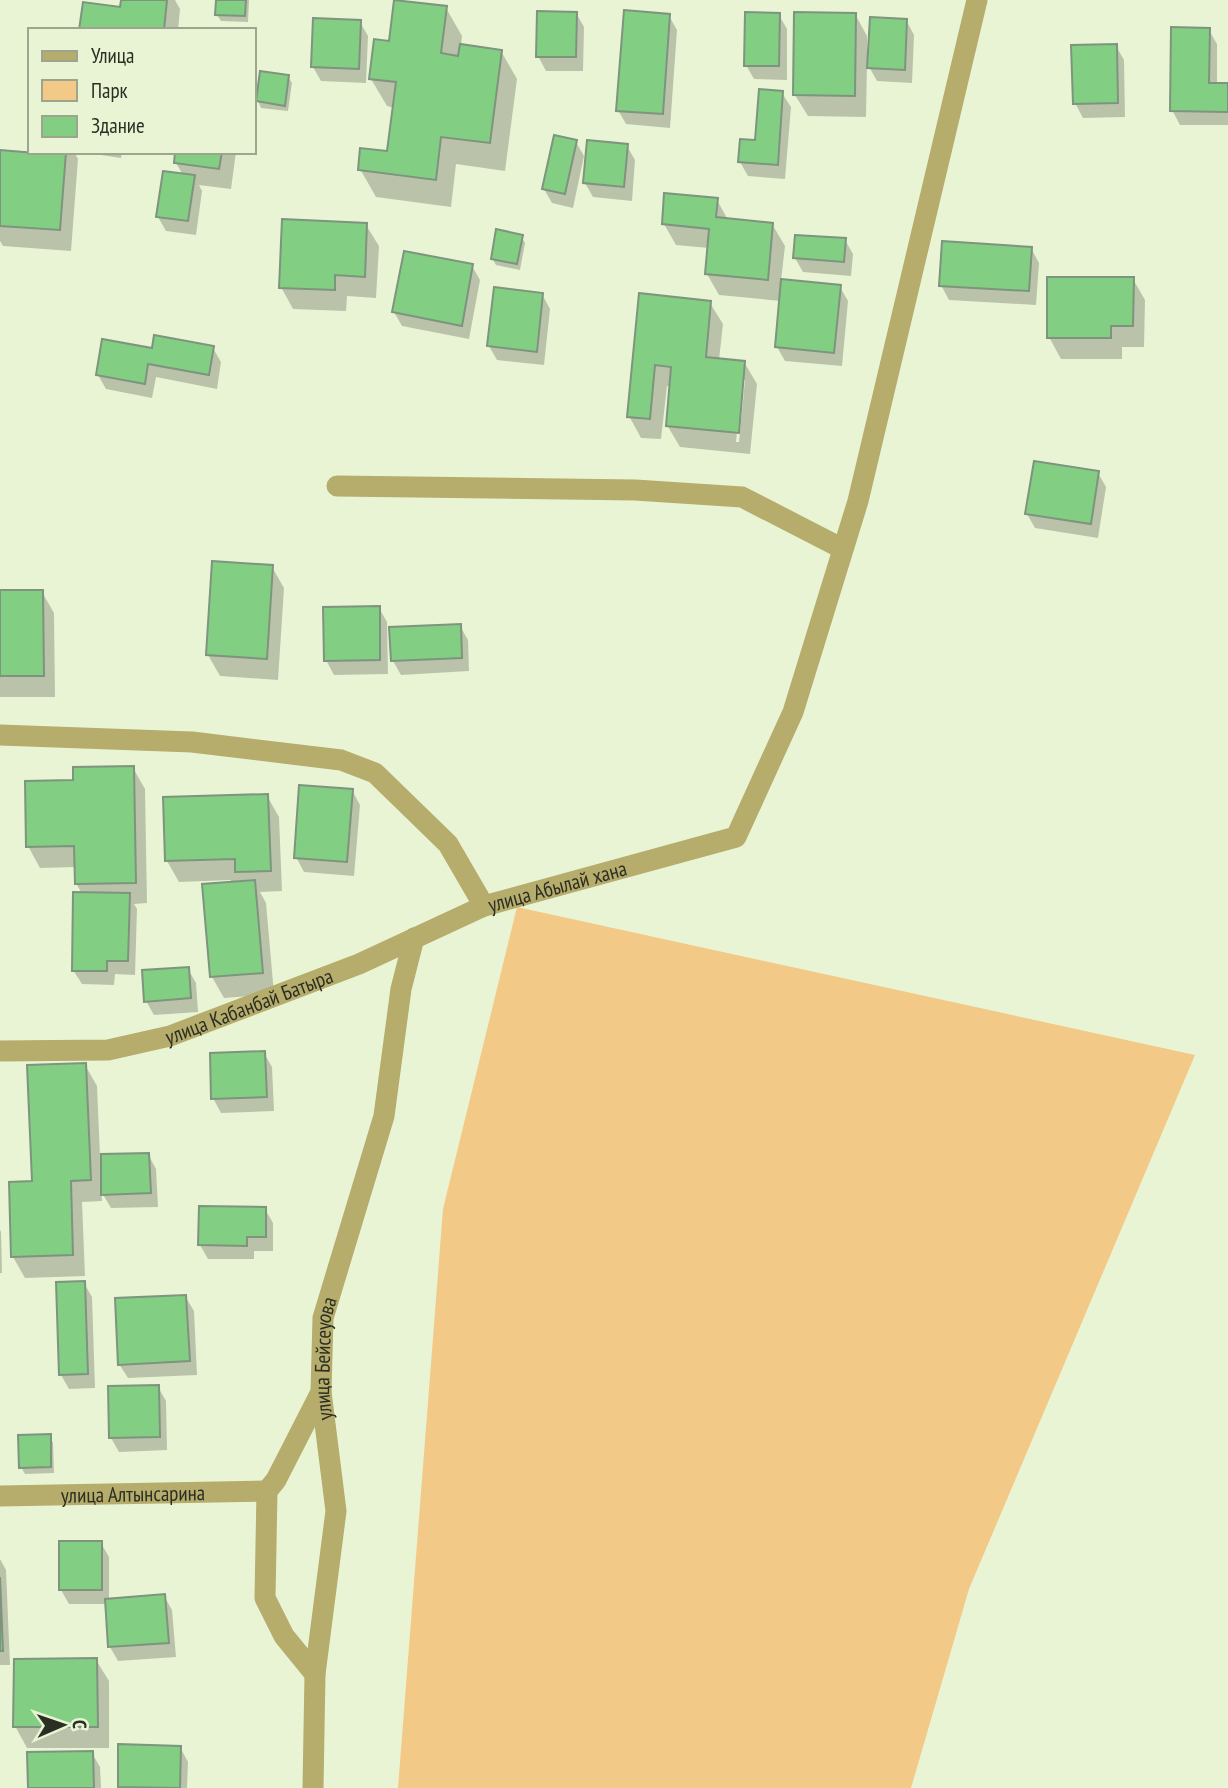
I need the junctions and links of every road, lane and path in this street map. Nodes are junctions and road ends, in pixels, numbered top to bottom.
1 (977, 0) edge
2 (337, 486) dead end
3 (843, 549) junction
4 (0, 735) edge
5 (484, 906) junction
6 (414, 938) junction
7 (0, 1051) edge
8 (321, 1392) junction
9 (267, 1491) junction
10 (0, 1496) edge
11 (315, 1674) junction
12 (313, 1788) edge

1 - 3 street, улица Абылай хана
2 - 3 street
3 - 5 street, улица Абылай хана
4 - 5 street, улица Абылай хана
5 - 6 street, улица Кабанбай Батыра
6 - 7 street, улица Кабанбай Батыра
6 - 8 street, улица Бейсеуова
8 - 9 street
8 - 11 street, улица Бейсеуова
9 - 10 street, улица Алтынсарина
9 - 11 street
11 - 12 street, улица Бейсеуова

